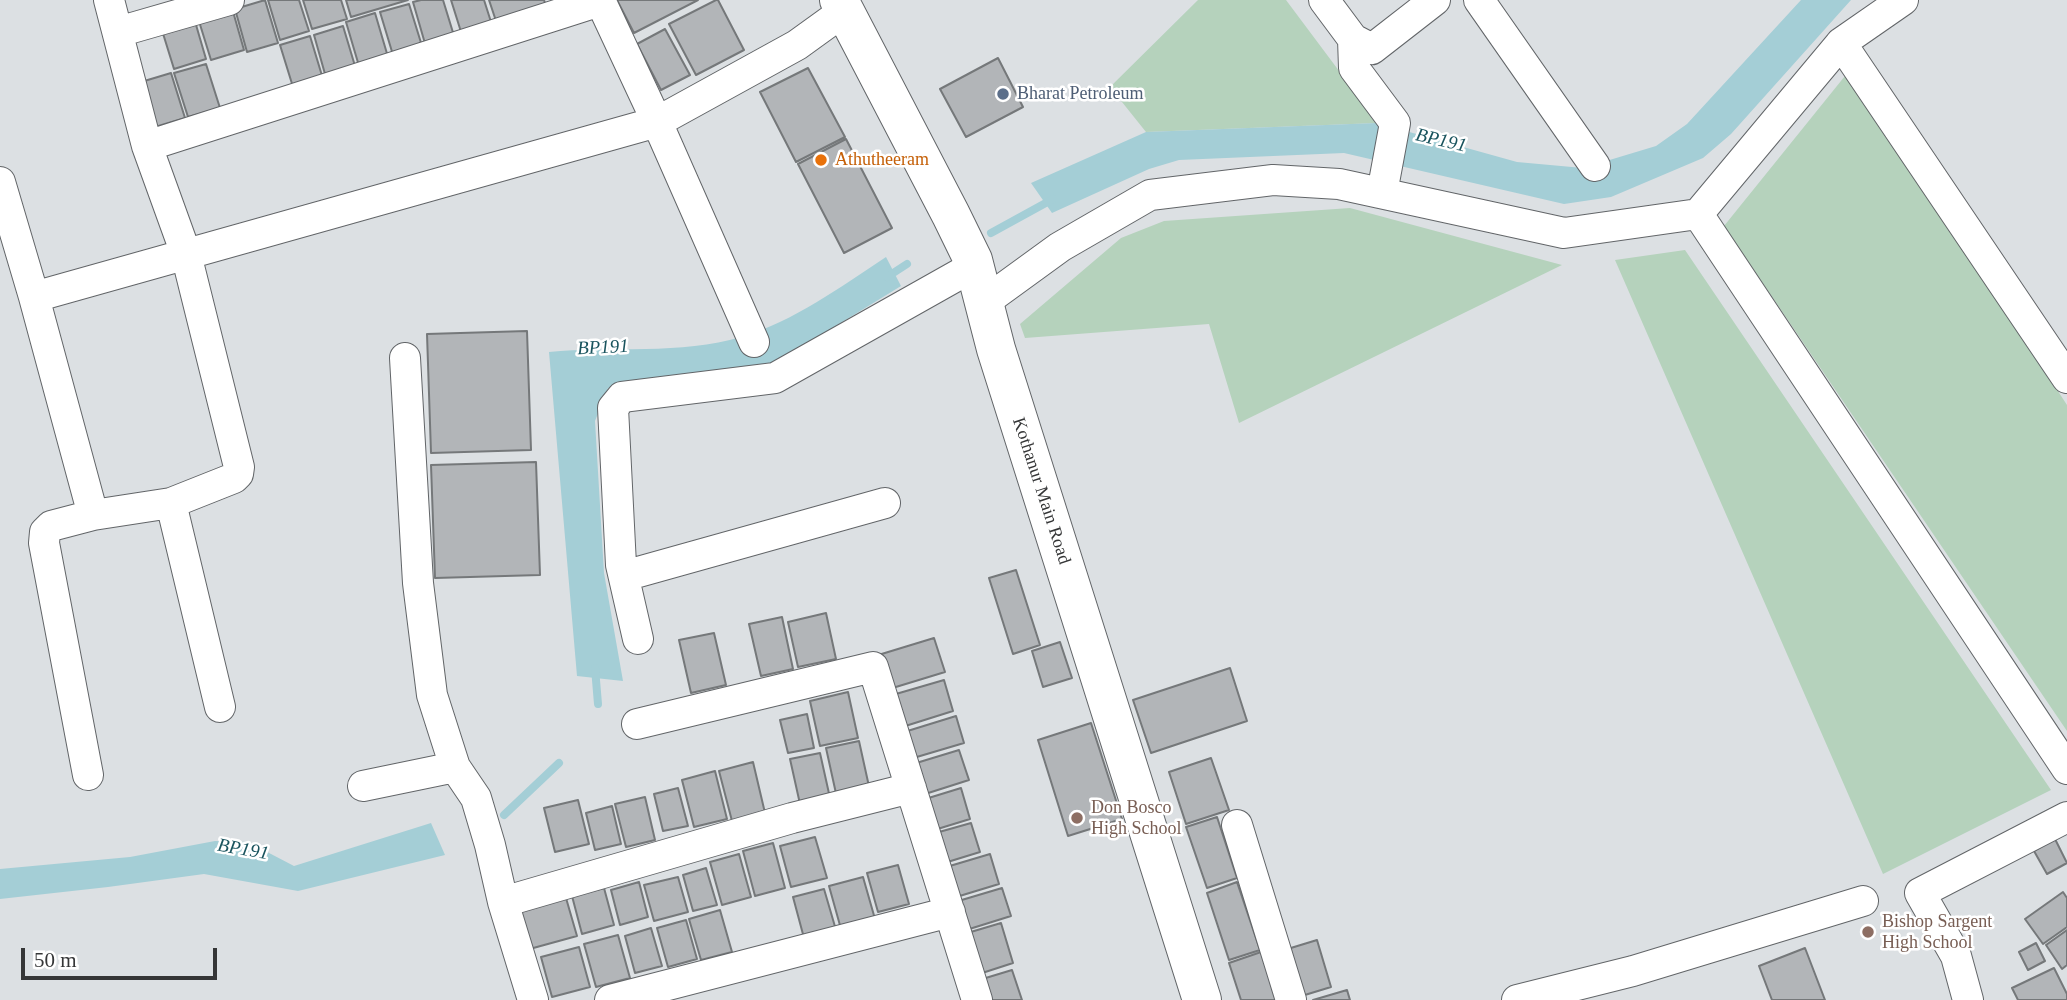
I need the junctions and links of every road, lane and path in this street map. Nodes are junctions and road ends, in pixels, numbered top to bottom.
1 (109, 0) edge
2 (229, 0) edge
3 (600, 0) edge
4 (1324, 0) edge
5 (1435, 0) edge
6 (1479, 0) edge
7 (1903, 0) edge
8 (841, 5) edge
9 (118, 32) junction
10 (1353, 39) junction
11 (1841, 43) junction
12 (657, 122) junction
13 (147, 146) junction
14 (1595, 166) dead end
15 (0, 183) edge
16 (1384, 188) junction
17 (1698, 214) junction
18 (186, 254) junction
19 (974, 266) junction
20 (34, 297) junction
21 (983, 303) junction
22 (754, 342) dead end
23 (405, 358) dead end
24 (2067, 378) edge
25 (171, 503) junction
26 (885, 503) dead end
27 (93, 515) junction
28 (624, 576) junction
29 (638, 639) dead end
30 (220, 708) dead end
31 (637, 724) dead end
32 (455, 766) junction
33 (2067, 769) edge
34 (88, 775) dead end
35 (363, 786) dead end
36 (911, 788) junction
37 (2067, 817) edge
38 (1237, 825) dead end
39 (1863, 901) dead end
40 (503, 902) junction
41 (950, 912) junction
42 (530, 999) edge
43 (610, 1000) edge
44 (977, 1000) edge
45 (1202, 1000) edge
46 (1291, 1000) edge
47 (1517, 1000) edge
48 (1968, 1000) edge

1 - 9 street
2 - 9 street
3 - 12 street
3 - 13 street
4 - 10 street
5 - 10 street
6 - 14 street
7 - 11 street
8 - 12 street
8 - 19 main road, Kothanur Main Road
9 - 13 street
10 - 16 street
11 - 17 street
11 - 24 street
12 - 18 street
12 - 22 street
13 - 18 street
15 - 20 street
16 - 17 street
16 - 21 street
17 - 33 street
18 - 20 street
18 - 25 street
19 - 21 main road, Kothanur Main Road
19 - 28 street
20 - 27 street
21 - 45 main road, Kothanur Main Road
23 - 32 street
25 - 27 street
25 - 30 street
26 - 28 street
27 - 34 street
28 - 29 street
31 - 36 street
32 - 35 street
32 - 40 street
36 - 40 street
36 - 41 street
37 - 48 street
38 - 46 street
39 - 47 street
40 - 42 street
41 - 43 street
41 - 44 street

